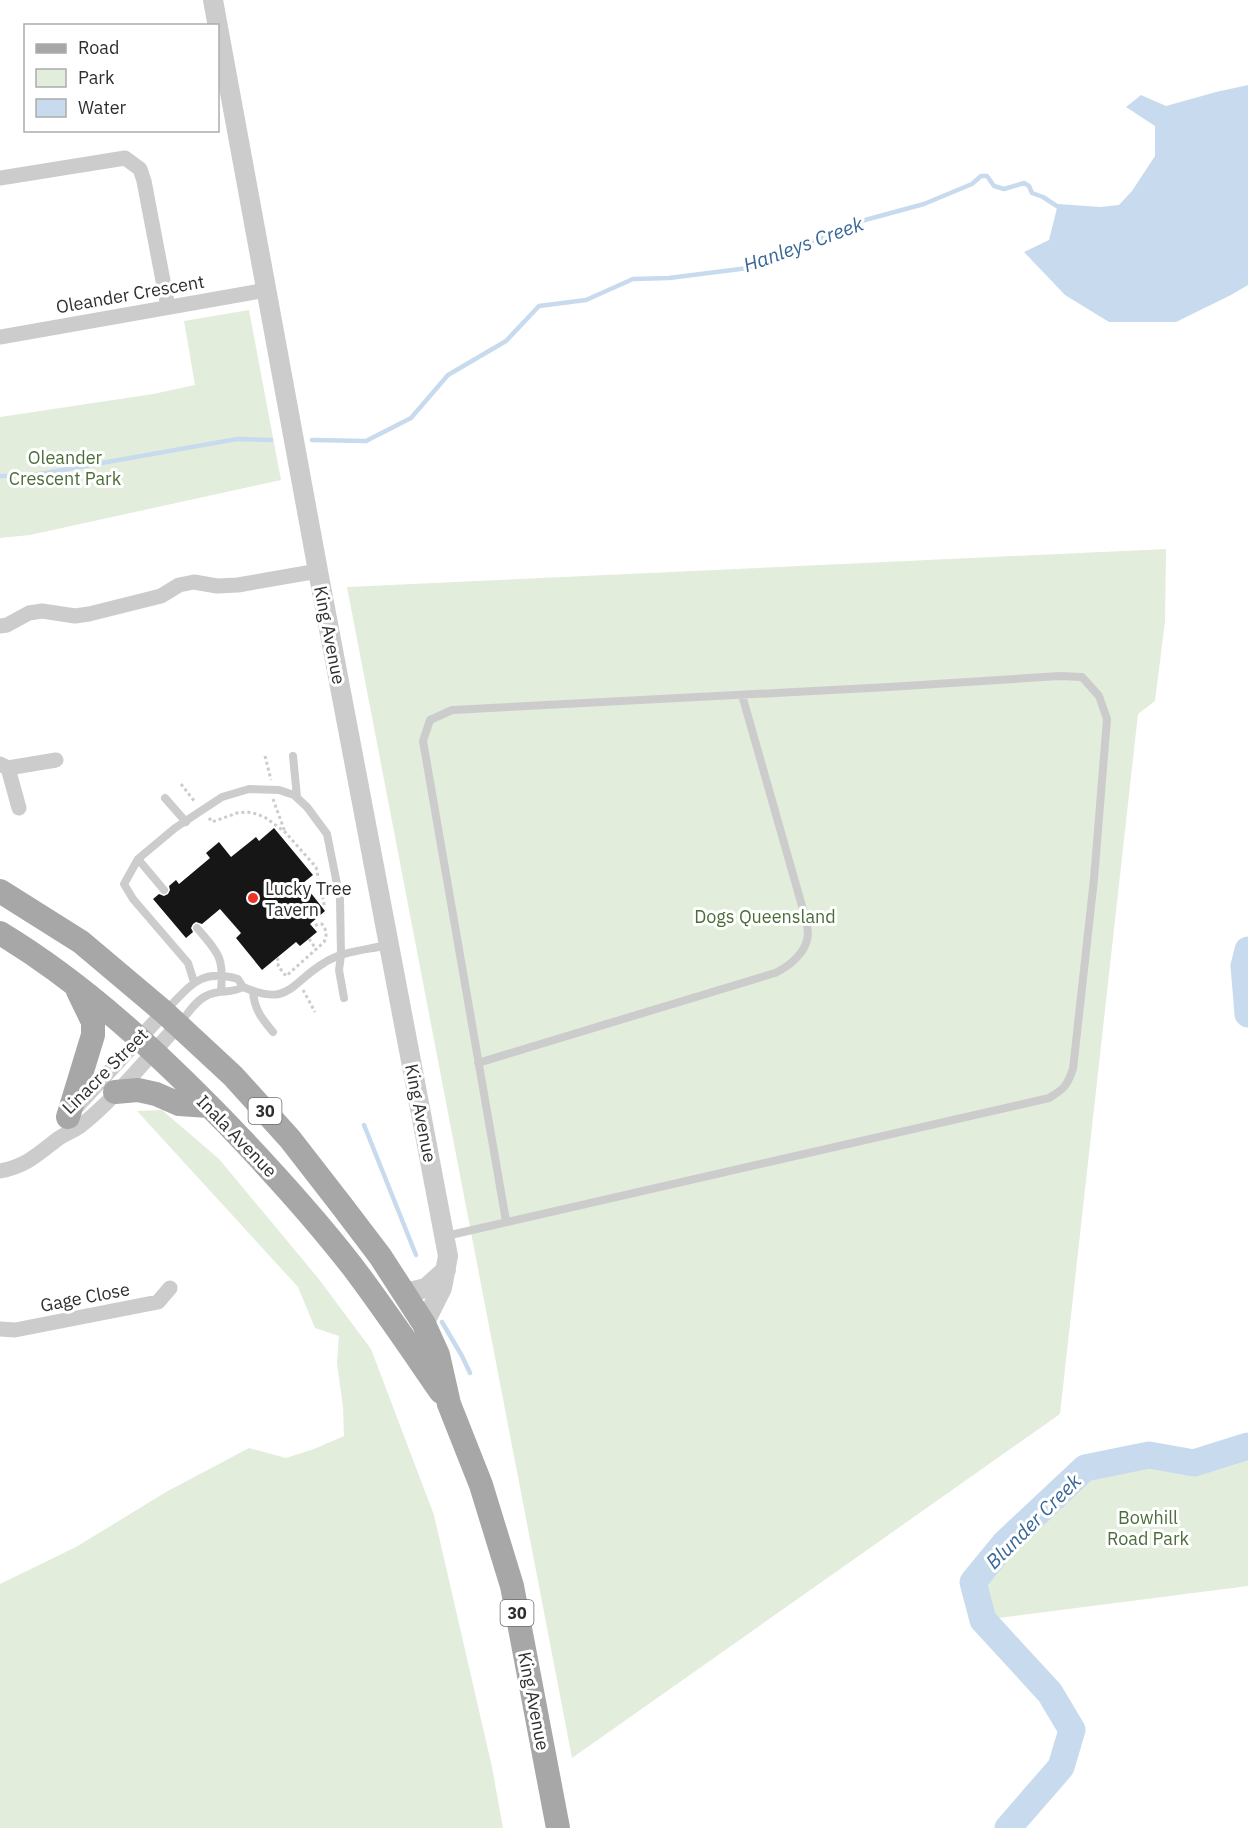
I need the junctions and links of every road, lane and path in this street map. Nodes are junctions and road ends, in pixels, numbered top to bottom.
1 (213, 0) edge
2 (217, 24) edge
3 (219, 33) edge
4 (0, 178) edge
5 (266, 290) junction
6 (168, 307) junction
7 (0, 338) edge
8 (318, 571) junction
9 (0, 626) edge
10 (742, 695) junction
11 (266, 756) dead end
12 (293, 756) dead end
13 (56, 760) dead end
14 (4, 766) edge
15 (182, 784) dead end
16 (272, 790) junction
17 (297, 797) junction
18 (165, 798) dead end
19 (19, 808) dead end
20 (202, 810) junction
21 (186, 822) junction
22 (285, 832) junction
23 (138, 859) junction
24 (164, 890) dead end
25 (0, 891) edge
26 (322, 908) dead end
27 (313, 927) dead end
28 (197, 928) dead end
29 (0, 933) edge
30 (309, 939) dead end
31 (389, 945) junction
32 (316, 949) junction
33 (341, 955) junction
34 (277, 958) dead end
35 (222, 975) junction
36 (194, 982) junction
37 (75, 986) junction
38 (243, 987) junction
39 (303, 990) dead end
40 (221, 991) junction
41 (253, 991) junction
42 (344, 998) dead end
43 (315, 1012) dead end
44 (171, 1018) junction
45 (273, 1032) dead end
46 (147, 1044) junction
47 (478, 1063) junction
48 (115, 1092) junction
49 (209, 1106) junction
50 (73, 1122) junction
51 (0, 1171) edge
52 (506, 1221) junction
53 (444, 1236) junction
54 (446, 1270) junction
55 (170, 1288) dead end
56 (405, 1293) junction
57 (0, 1329) edge
58 (426, 1330) junction
59 (433, 1380) joint
60 (449, 1404) junction
61 (558, 1828) edge

1 - 2 street, King Avenue
3 - 5 street, King Avenue
4 - 6 street
5 - 6 street, Oleander Crescent
5 - 8 street, King Avenue
6 - 7 street, Oleander Crescent
8 - 9 street
8 - 31 street, King Avenue
10 - 47 lane
10 - 47 lane
10 - 52 lane
11 - 16 path
12 - 17 lane
13 - 14 street
14 - 19 street
15 - 20 path
16 - 17 lane
16 - 20 lane
16 - 22 path
17 - 33 lane
18 - 21 lane
20 - 21 lane
20 - 22 path
21 - 23 lane
22 - 26 path
23 - 24 lane
23 - 36 lane
25 - 44 main road, Inala Avenue / 30
27 - 32 path
28 - 35 lane
29 - 37 main road, Inala Avenue / 30
30 - 32 path
31 - 33 lane
31 - 53 street, King Avenue
32 - 34 path
33 - 41 lane
33 - 42 lane
35 - 36 lane
35 - 38 lane
35 - 40 lane
36 - 44 lane
37 - 46 main road, Inala Avenue / 30
37 - 50 main road
38 - 40 lane
38 - 41 lane
39 - 43 path
40 - 44 lane
41 - 45 lane
44 - 46 street, Linacre Street
44 - 56 main road, Inala Avenue / 30
46 - 48 street, Linacre Street
46 - 49 main road, Inala Avenue / 30
46 - 50 street, Linacre Street
47 - 52 lane
48 - 49 main road
48 - 50 street, Linacre Street
49 - 59 main road, Inala Avenue / 30
50 - 51 street, Linacre Street
52 - 53 lane
53 - 54 street, King Avenue
54 - 56 street
54 - 58 street, King Avenue
55 - 57 street, Gage Close
56 - 58 main road, Inala Avenue / 30
58 - 60 main road, King Avenue / 30
59 - 60 main road, King Avenue / 30
60 - 61 main road, King Avenue / 30

